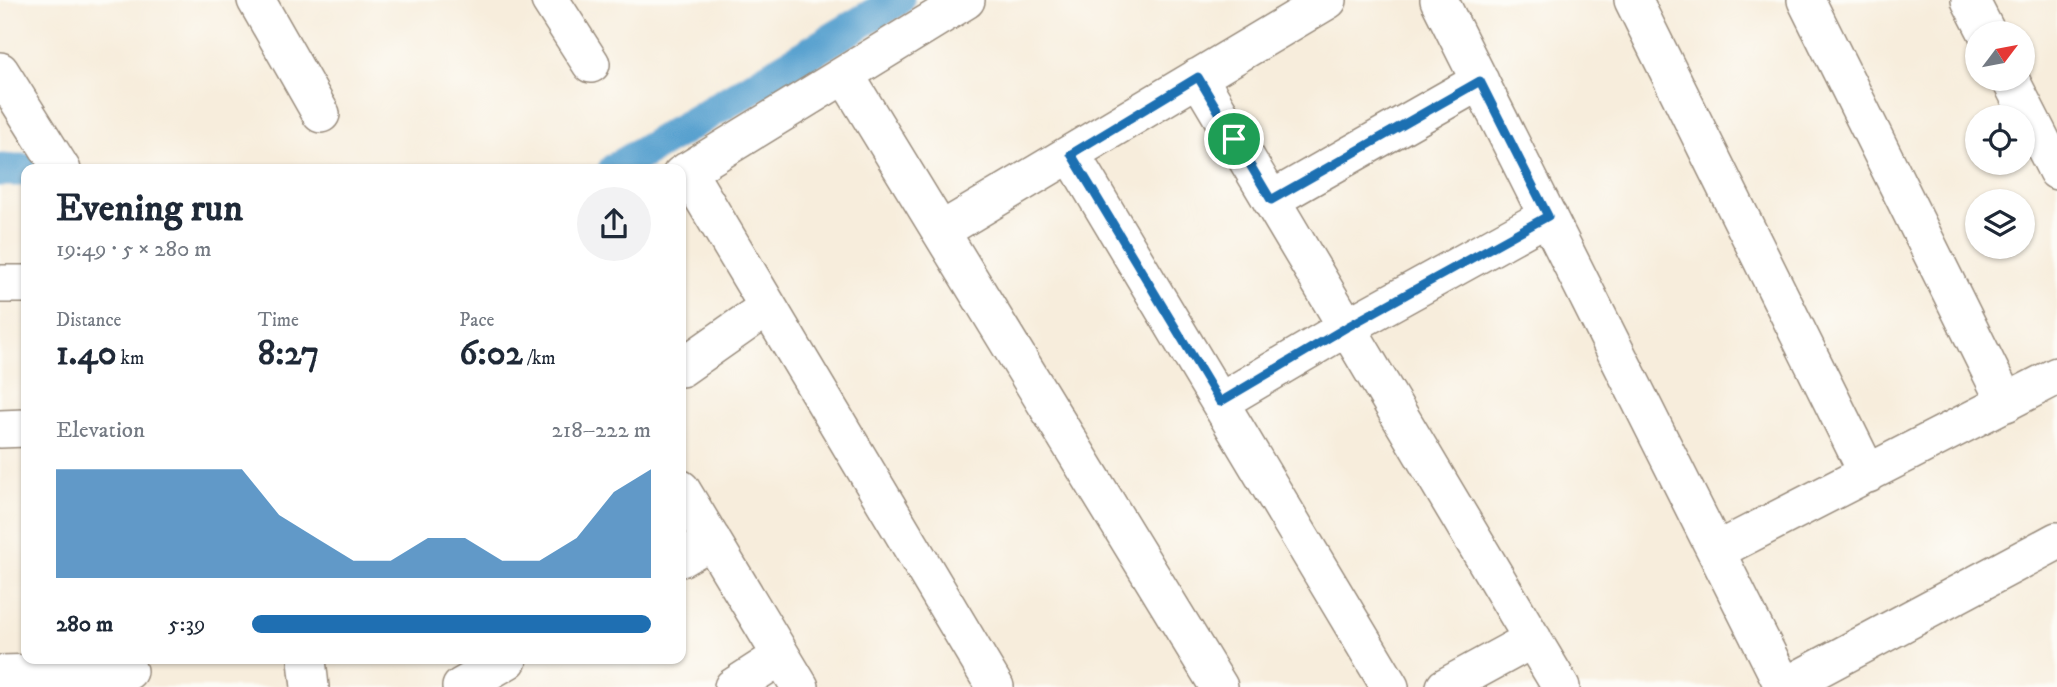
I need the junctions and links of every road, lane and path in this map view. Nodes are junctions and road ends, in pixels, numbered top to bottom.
1 (256, 0) edge
2 (550, 0) edge
3 (967, 0) edge
4 (1328, 0) edge
5 (1439, 0) edge
6 (1633, 0) edge
7 (1806, 0) edge
8 (1970, 0) edge
9 (1981, 21) edge
10 (592, 64) dead end
11 (0, 71) edge
12 (845, 75) junction
13 (1198, 77) junction
14 (1480, 81) junction
15 (2016, 91) edge
16 (321, 114) dead end
17 (1071, 154) junction
18 (58, 164) edge
19 (2057, 171) edge
20 (686, 172) edge
21 (686, 176) edge
22 (1271, 200) junction
23 (1548, 216) junction
24 (941, 231) junction
25 (21, 284) edge
26 (0, 285) edge
27 (768, 307) junction
28 (1347, 327) junction
29 (686, 364) edge
30 (2057, 376) edge
31 (1220, 402) junction
32 (2006, 403) junction
33 (21, 428) edge
34 (0, 429) edge
35 (1868, 474) junction
36 (686, 509) edge
37 (2057, 541) edge
38 (696, 549) edge
39 (1716, 551) junction
40 (1533, 639) junction
41 (782, 656) junction
42 (307, 664) edge
43 (501, 664) edge
44 (128, 673) edge
45 (0, 674) edge
46 (310, 687) edge
47 (461, 687) edge
48 (733, 687) edge
49 (800, 687) edge
50 (995, 687) edge
51 (1219, 687) edge
52 (1390, 687) edge
53 (1445, 687) edge
54 (1561, 687) edge

1 - 16 street
2 - 10 street
3 - 12 street
4 - 13 street
5 - 14 street
6 - 35 street
7 - 32 street
8 - 9 street
11 - 18 street
12 - 20 street
12 - 24 street
13 - 17 street
13 - 22 street
14 - 22 street
14 - 23 street
15 - 19 street
17 - 24 street
17 - 31 street
21 - 27 street
22 - 28 street
23 - 28 street
23 - 39 street
24 - 51 street
25 - 26 street
27 - 29 street
27 - 50 street
28 - 31 street
28 - 40 street
30 - 32 street
31 - 52 street
32 - 35 street
33 - 34 street
35 - 39 street
36 - 38 street
37 - 39 street
38 - 41 street
40 - 53 street
40 - 54 street
41 - 48 street
41 - 49 street
42 - 46 street
43 - 47 street
44 - 45 street

